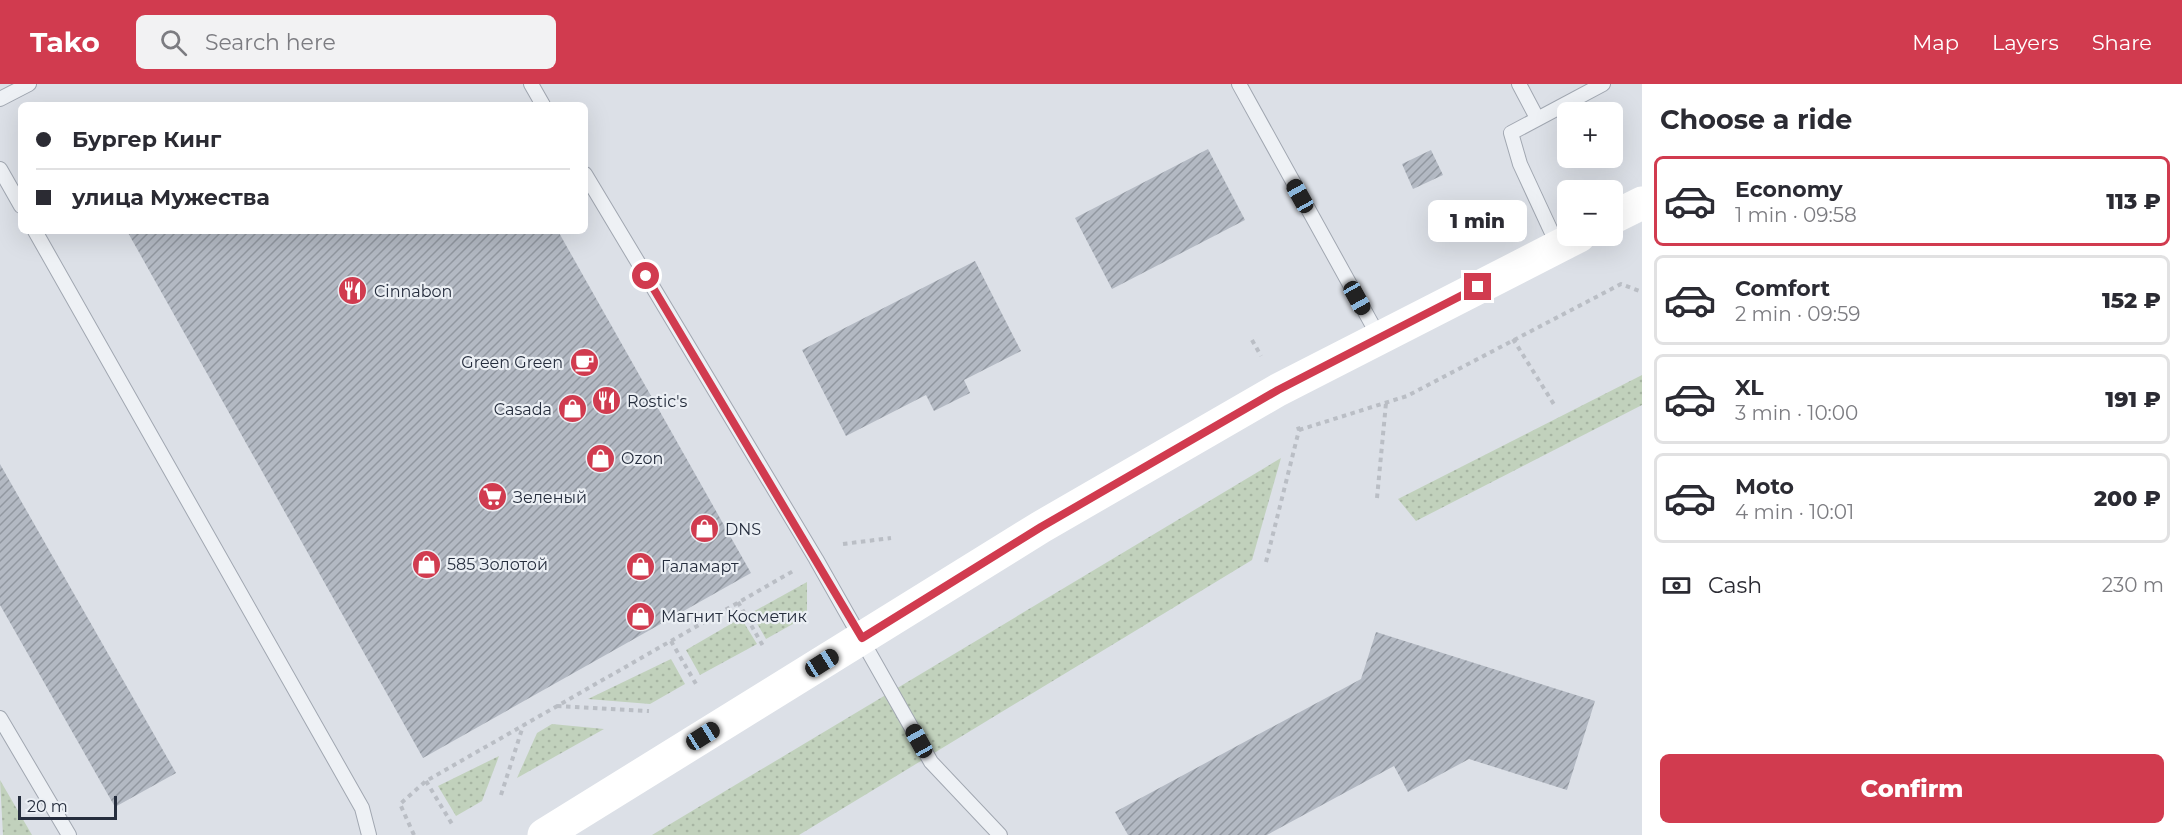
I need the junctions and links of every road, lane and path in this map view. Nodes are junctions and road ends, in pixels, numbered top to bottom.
1 (29, 84) edge
2 (531, 84) edge
3 (1239, 84) edge
4 (1519, 84) edge
5 (1603, 84) edge
6 (12, 87) edge
7 (0, 99) edge
8 (541, 102) edge
9 (1537, 118) junction
10 (0, 169) edge
11 (588, 179) edge
12 (18, 201) edge
13 (1642, 203) edge
14 (1623, 212) edge
15 (1557, 223) edge
16 (37, 234) edge
17 (1558, 246) edge
18 (1642, 292) edge
19 (1379, 337) junction
20 (1513, 339) junction
21 (1252, 340) dead end
22 (1260, 356) dead end
23 (1386, 403) junction
24 (1555, 406) dead end
25 (1297, 424) dead end
26 (1299, 430) junction
27 (1377, 498) dead end
28 (891, 538) dead end
29 (843, 544) dead end
30 (1266, 562) dead end
31 (795, 570) dead end
32 (738, 602) junction
33 (862, 638) junction
34 (671, 641) junction
35 (763, 646) dead end
36 (696, 684) dead end
37 (557, 706) junction
38 (649, 711) dead end
39 (0, 718) edge
40 (523, 726) junction
41 (426, 781) junction
42 (501, 795) dead end
43 (452, 824) dead end
44 (69, 835) edge
45 (369, 835) edge
46 (414, 835) edge
47 (544, 835) edge
48 (1000, 835) edge

1 - 6 lane
2 - 8 lane
3 - 19 lane
4 - 9 lane
5 - 9 lane
6 - 7 lane
9 - 15 lane
10 - 12 lane
11 - 33 lane
13 - 14 main road
16 - 45 lane
17 - 19 main road
18 - 20 path
19 - 33 main road
20 - 23 path
20 - 24 path
21 - 22 path
23 - 26 path
23 - 27 path
25 - 26 path
26 - 30 path
28 - 29 path
31 - 32 path
32 - 34 path
32 - 35 path
33 - 47 main road
33 - 48 lane
34 - 36 path
34 - 37 path
37 - 38 path
37 - 40 path
39 - 44 lane
40 - 41 path
40 - 42 path
41 - 43 path
41 - 46 path

